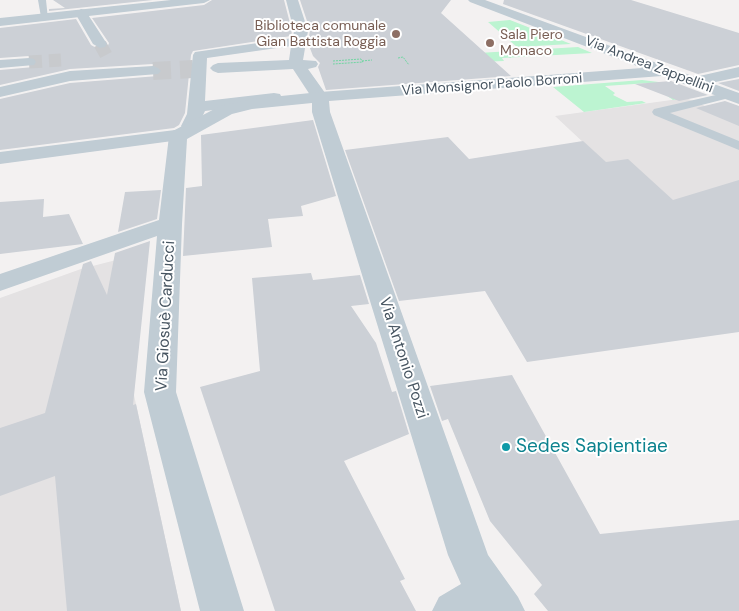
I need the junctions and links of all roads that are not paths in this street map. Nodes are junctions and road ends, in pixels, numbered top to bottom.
1 (42, 0) edge
2 (198, 0) edge
3 (292, 0) edge
4 (514, 0) edge
5 (480, 2) edge
6 (148, 3) edge
7 (80, 13) junction
8 (46, 17) junction
9 (0, 22) edge
10 (301, 36) junction
11 (100, 44) tunnel mouth
12 (78, 59) dead end
13 (29, 62) tunnel mouth
14 (0, 64) edge
15 (305, 64) junction
16 (149, 66) tunnel mouth
17 (196, 69) junction
18 (663, 71) junction
19 (739, 72) edge
20 (70, 76) junction
21 (694, 82) junction
22 (0, 92) edge
23 (319, 95) junction
24 (734, 97) edge
25 (197, 107) junction
26 (185, 130) junction
27 (739, 146) edge
28 (0, 158) edge
29 (170, 224) junction
30 (0, 283) edge
31 (482, 604) edge
32 (222, 611) edge

1 - 8 lane
2 - 6 street
3 - 10 street
4 - 5 street
5 - 18 street, Via Andrea Zappellini
6 - 7 street
7 - 8 street
7 - 11 street
8 - 9 street
10 - 15 street
10 - 17 street
12 - 20 street
13 - 14 street
15 - 17 street
15 - 23 street
16 - 20 street
17 - 25 street, Via Giosuè Carducci
18 - 21 street, Via Andrea Zappellini
18 - 23 street, Via Monsignor Paolo Borroni
19 - 21 street
20 - 22 street
21 - 24 street, Via Andrea Zappellini
23 - 25 street
23 - 26 street
23 - 31 street, Via Antonio Pozzi
24 - 27 lane
25 - 26 street, Via Giosuè Carducci
26 - 28 street
26 - 29 street, Via Giosuè Carducci
29 - 30 street
29 - 32 street, Via Giosuè Carducci

